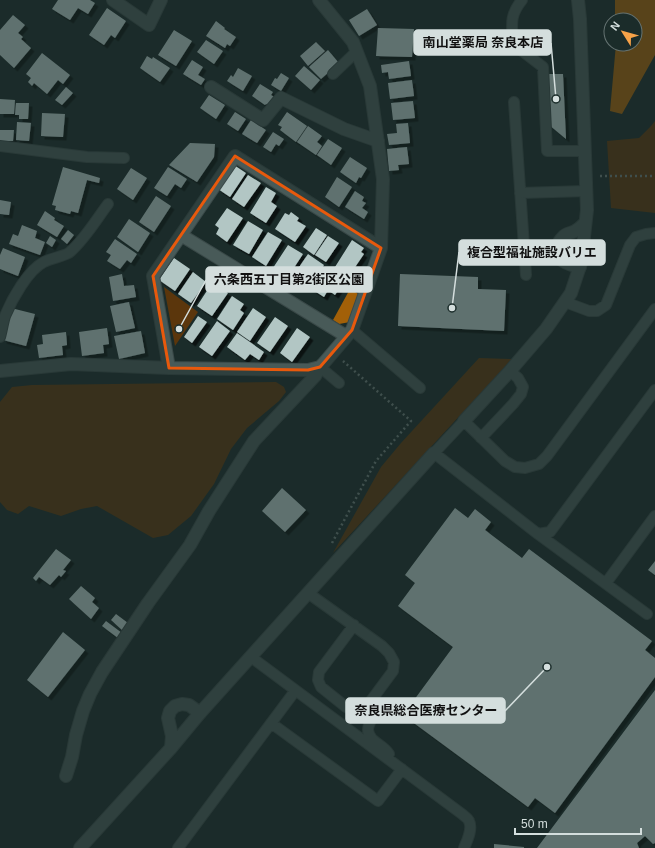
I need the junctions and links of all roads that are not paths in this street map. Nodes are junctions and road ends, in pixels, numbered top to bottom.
1 (113, 0) edge
2 (161, 0) edge
3 (319, 0) edge
4 (522, 0) edge
5 (578, 0) edge
6 (357, 51) junction
7 (333, 74) dead end
8 (211, 87) dead end
9 (514, 102) dead end
10 (378, 141) junction
11 (0, 146) edge
12 (585, 151) junction
13 (124, 158) dead end
14 (586, 191) junction
15 (520, 193) junction
16 (108, 204) dead end
17 (585, 223) junction
18 (655, 233) edge
19 (181, 235) junction
20 (381, 248) junction
21 (580, 267) junction
22 (526, 275) dead end
23 (565, 302) junction
24 (655, 309) edge
25 (349, 333) junction
26 (0, 337) edge
27 (320, 367) junction
28 (169, 368) junction
29 (0, 371) edge
30 (510, 371) junction
31 (339, 383) dead end
32 (420, 388) dead end
33 (655, 390) edge
34 (464, 421) junction
35 (481, 438) junction
36 (434, 453) junction
37 (655, 516) edge
38 (538, 534) junction
39 (606, 583) junction
40 (308, 593) junction
41 (647, 614) dead end
42 (354, 625) junction
43 (251, 657) junction
44 (295, 691) junction
45 (370, 702) junction
46 (200, 713) junction
47 (271, 724) junction
48 (171, 748) junction
49 (400, 768) junction
50 (66, 776) dead end
51 (80, 848) edge
52 (178, 848) edge
53 (464, 848) edge

1 - 2 street
3 - 6 street
4 - 12 lane
5 - 12 street
6 - 7 lane
6 - 10 street
8 - 10 street
9 - 15 lane
10 - 20 street
11 - 13 lane
12 - 14 street
14 - 15 lane
14 - 17 street
15 - 22 lane
16 - 26 lane
17 - 21 street
17 - 21 street
18 - 23 lane
19 - 20 street
19 - 25 street
19 - 28 street
20 - 25 street
21 - 23 street
23 - 30 street
24 - 35 lane
25 - 27 street
25 - 32 lane
27 - 28 street
27 - 31 lane
27 - 50 street
28 - 29 street
30 - 34 street
30 - 35 lane
33 - 38 lane
34 - 35 lane
34 - 36 lane
36 - 38 lane
36 - 40 street
37 - 39 lane
38 - 39 lane
39 - 41 lane
40 - 42 lane
40 - 43 street
42 - 45 lane
42 - 45 lane
43 - 44 lane
43 - 46 street
44 - 47 lane
44 - 49 lane
45 - 49 lane
46 - 48 street
46 - 48 street
47 - 49 lane
47 - 52 lane
48 - 51 street
49 - 53 lane

